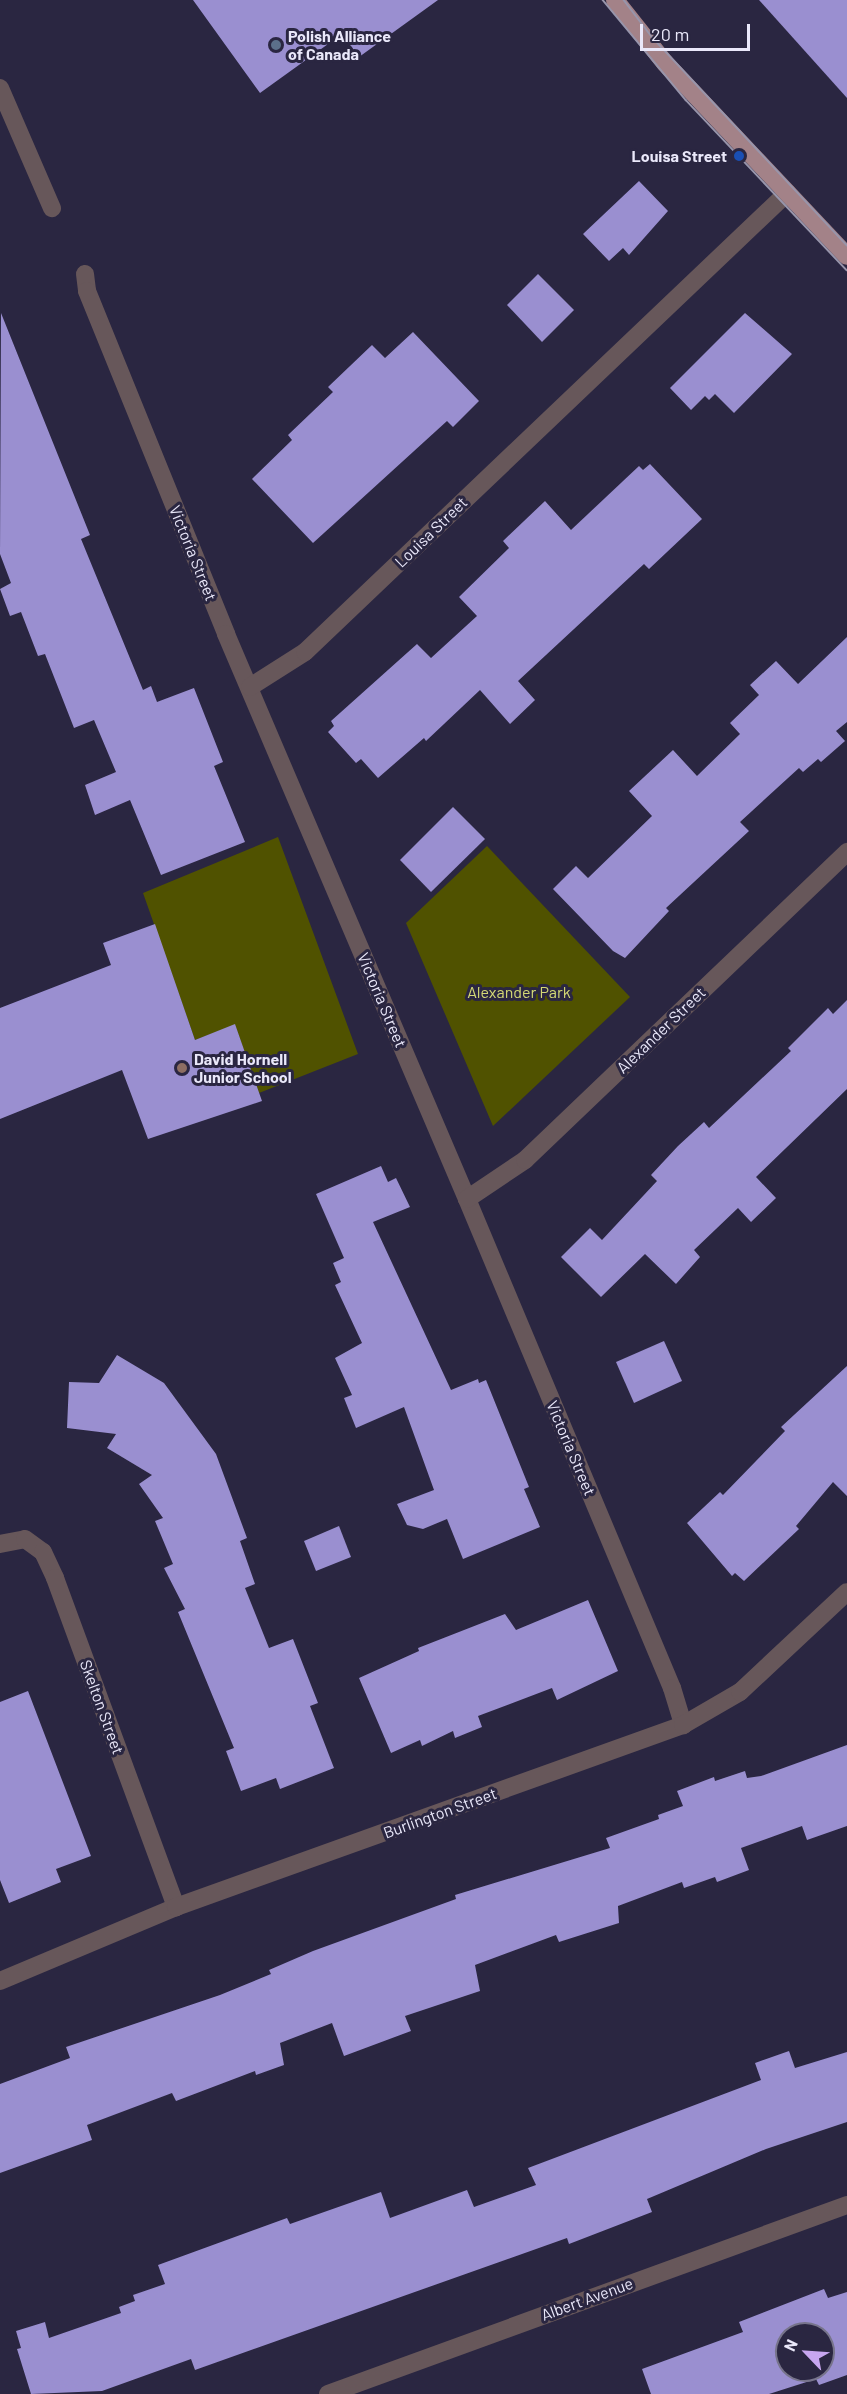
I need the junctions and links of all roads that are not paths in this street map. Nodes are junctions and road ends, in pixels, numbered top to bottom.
1 (615, 0) edge
2 (0, 88) edge
3 (787, 193) junction
4 (52, 208) dead end
5 (847, 256) edge
6 (85, 274) dead end
7 (250, 687) junction
8 (847, 852) edge
9 (467, 1199) junction
10 (0, 1544) edge
11 (847, 1592) edge
12 (683, 1725) junction
13 (176, 1907) junction
14 (0, 1981) edge
15 (847, 2205) edge
16 (328, 2394) edge

1 - 3 main road
2 - 4 street
3 - 5 main road
3 - 7 street, Louisa Street
6 - 7 street, Victoria Street
7 - 9 street, Victoria Street
8 - 9 street, Alexander Street
9 - 12 street, Victoria Street
10 - 13 street, Skelton Street
11 - 12 street, Burlington Street
12 - 13 street, Burlington Street
13 - 14 street, Burlington Street
15 - 16 street, Albert Avenue

